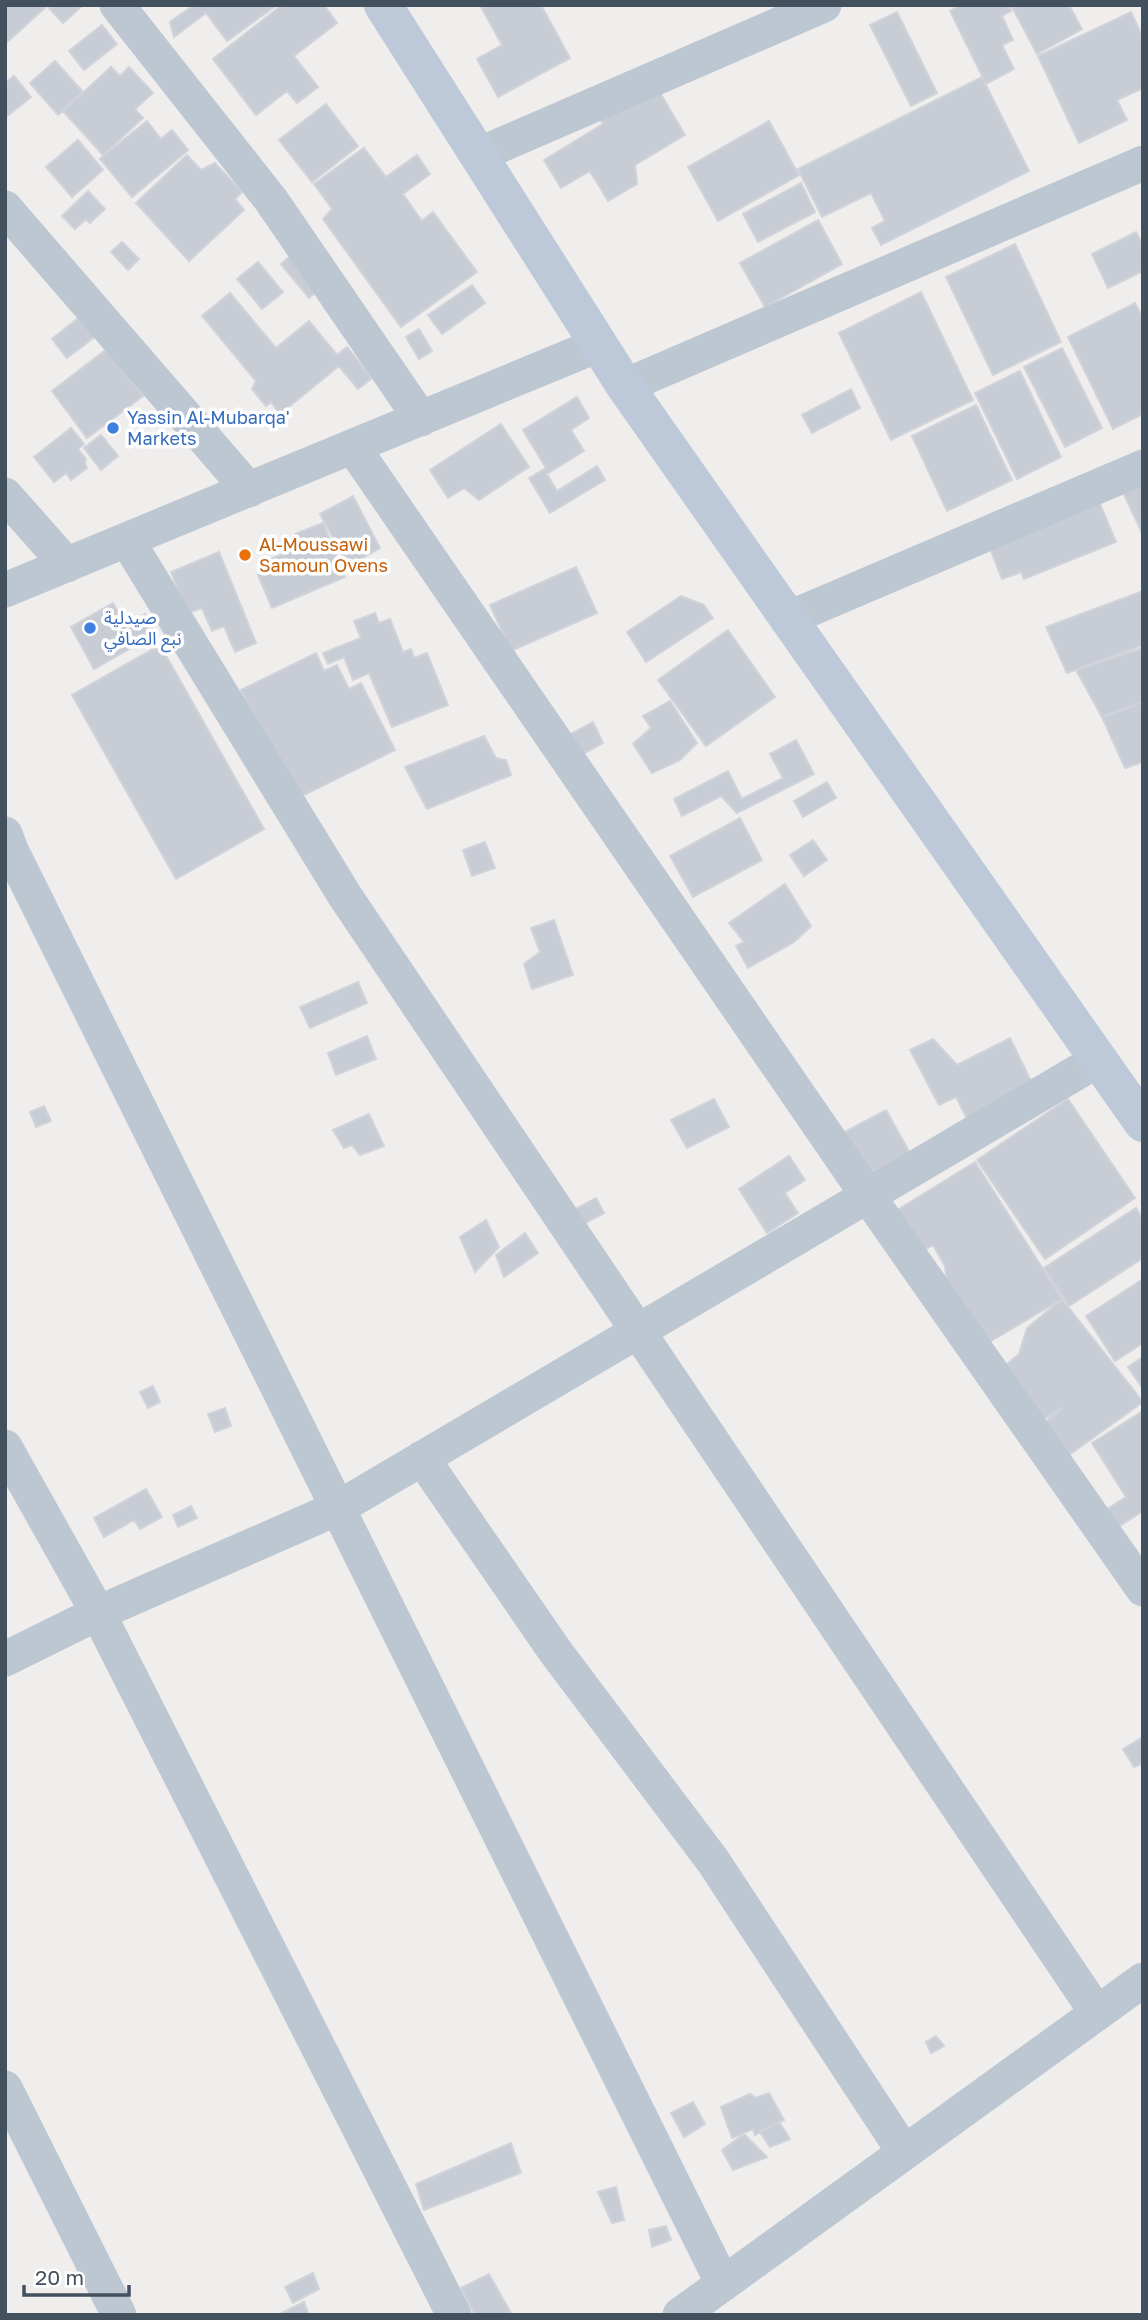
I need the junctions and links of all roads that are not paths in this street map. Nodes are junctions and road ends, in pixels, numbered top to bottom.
1 (117, 5) edge
2 (383, 5) edge
3 (824, 5) edge
4 (478, 155) junction
5 (1143, 163) edge
6 (5, 208) edge
7 (598, 345) junction
8 (625, 386) junction
9 (421, 419) junction
10 (353, 447) junction
11 (1143, 467) edge
12 (249, 490) junction
13 (5, 495) edge
14 (127, 540) junction
15 (67, 565) junction
16 (5, 590) edge
17 (787, 619) junction
18 (5, 834) edge
19 (1098, 1060) junction
20 (1143, 1123) edge
21 (869, 1196) junction
22 (638, 1331) junction
23 (5, 1447) edge
24 (422, 1458) junction
25 (338, 1508) junction
26 (1143, 1589) edge
27 (98, 1614) junction
28 (5, 1659) edge
29 (1143, 1980) edge
30 (1097, 2013) junction
31 (5, 2088) edge
32 (904, 2152) junction
33 (723, 2284) junction
34 (119, 2315) edge
35 (454, 2315) edge
36 (680, 2315) edge

1 - 9 street
2 - 4 street
3 - 4 street
4 - 7 street
5 - 8 street
6 - 12 street
7 - 8 street
7 - 9 street
8 - 17 street
9 - 10 street
10 - 12 street
10 - 21 street
11 - 17 street
12 - 14 street
13 - 15 street
14 - 15 street
14 - 22 street
15 - 16 street
17 - 19 street
18 - 25 street
19 - 20 street
19 - 21 street
21 - 22 street
21 - 26 street
22 - 24 street
22 - 30 street
23 - 27 street
24 - 25 street
24 - 32 street
25 - 27 street
25 - 33 street
27 - 28 street
27 - 35 street
29 - 30 street
30 - 32 street
31 - 34 street
32 - 33 street
33 - 36 street

